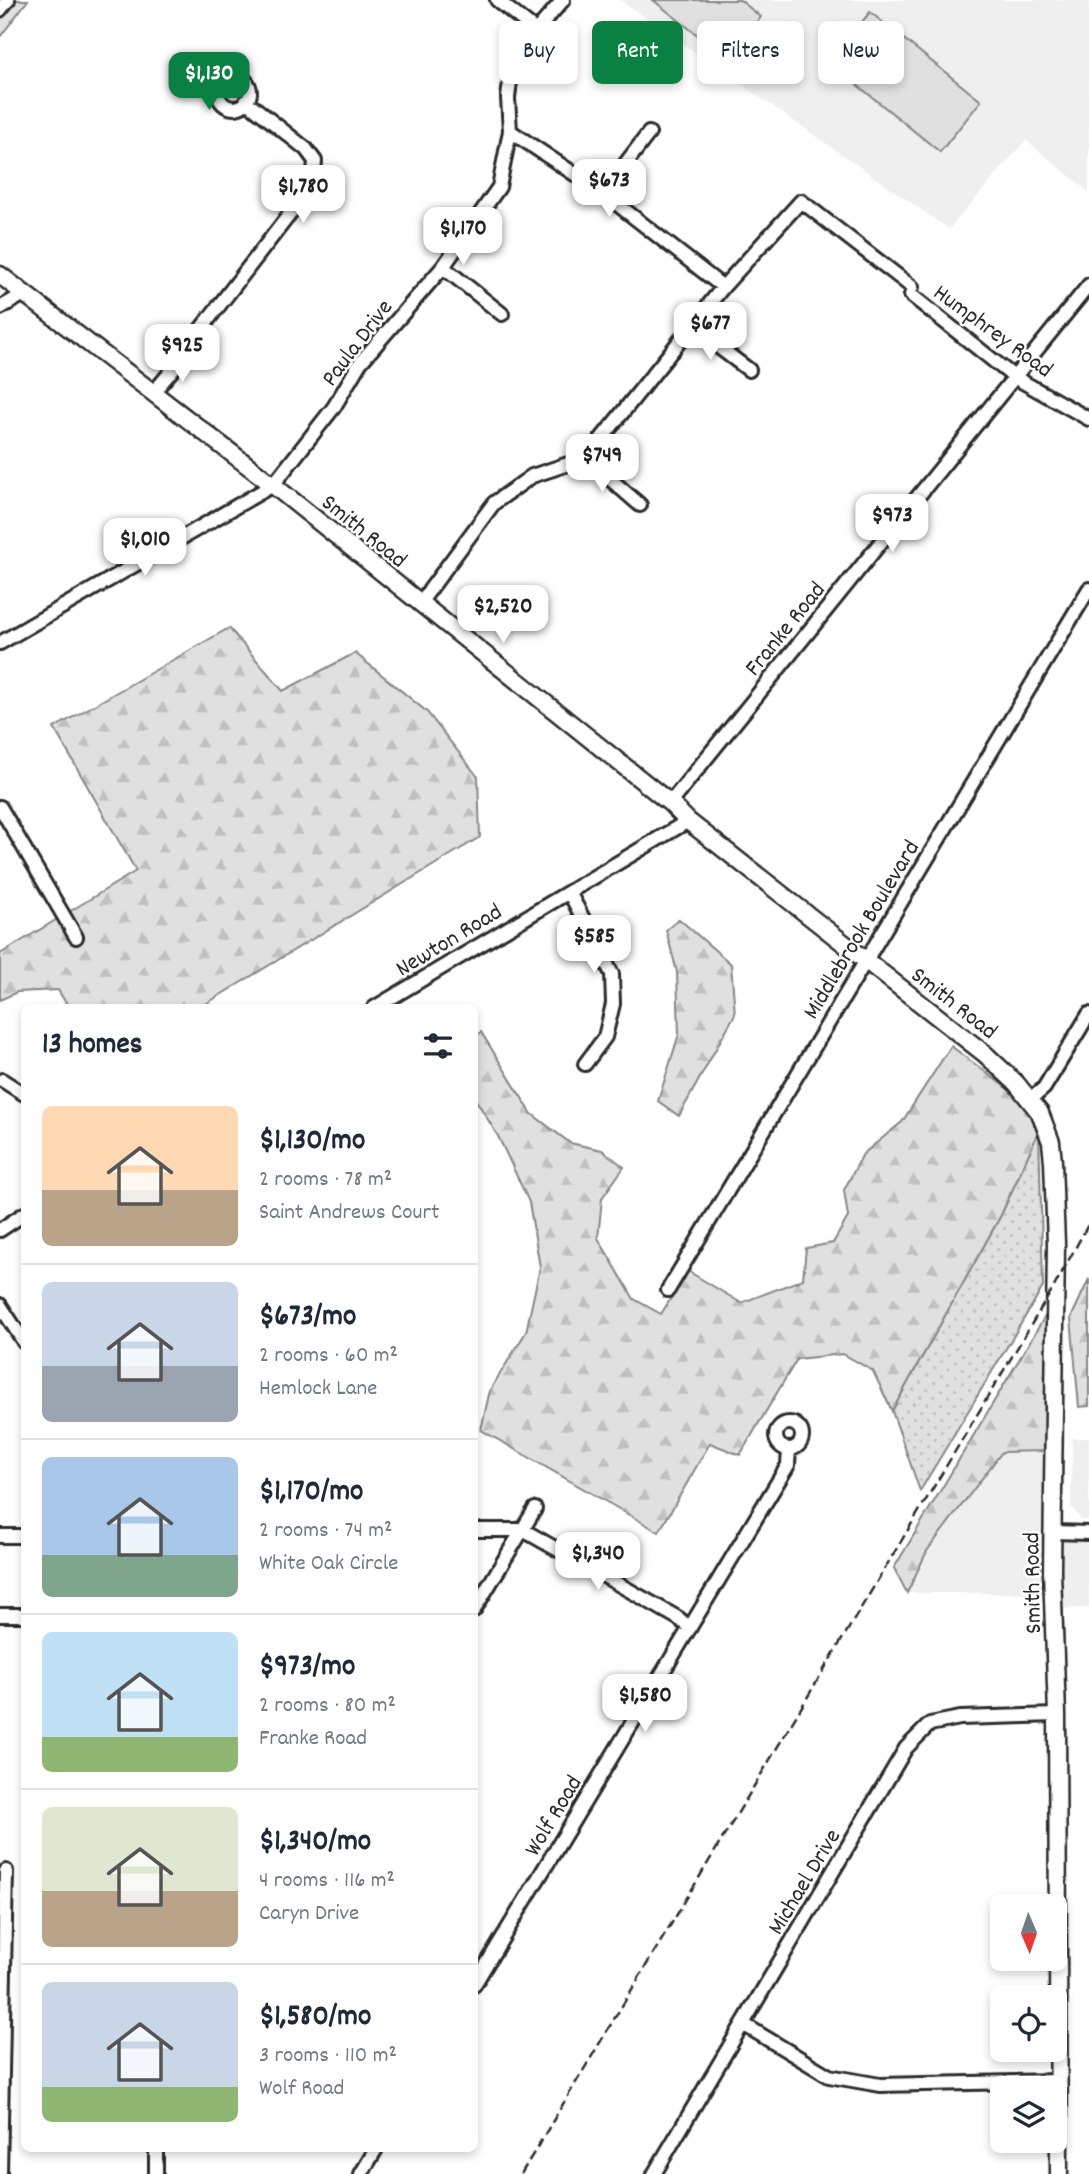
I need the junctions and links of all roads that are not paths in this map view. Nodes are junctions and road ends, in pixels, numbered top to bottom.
1 (8, 0) edge
2 (497, 0) edge
3 (563, 0) edge
4 (0, 10) edge
5 (523, 21) edge
6 (545, 21) edge
7 (510, 84) edge
8 (246, 101) dead end
9 (510, 131) junction
10 (649, 133) dead end
11 (603, 193) junction
12 (443, 267) junction
13 (0, 275) edge
14 (1089, 285) edge
15 (723, 288) junction
16 (23, 294) junction
17 (0, 308) edge
18 (502, 314) dead end
19 (692, 327) junction
20 (749, 370) dead end
21 (1014, 377) junction
22 (150, 391) junction
23 (1089, 419) edge
24 (586, 458) junction
25 (273, 485) junction
26 (640, 505) dead end
27 (1089, 589) edge
28 (420, 603) junction
29 (0, 643) edge
30 (670, 803) junction
31 (0, 807) edge
32 (688, 821) junction
33 (569, 892) junction
34 (76, 937) dead end
35 (866, 961) junction
36 (381, 1004) edge
37 (1089, 1014) edge
38 (585, 1064) dead end
39 (2, 1080) dead end
40 (21, 1092) edge
41 (1030, 1100) junction
42 (21, 1216) edge
43 (0, 1230) edge
44 (668, 1290) dead end
45 (0, 1304) edge
46 (21, 1337) edge
47 (789, 1449) dead end
48 (535, 1509) dead end
49 (478, 1530) edge
50 (523, 1530) junction
51 (1053, 1532) junction
52 (1089, 1533) edge
53 (0, 1536) edge
54 (21, 1536) edge
55 (478, 1603) edge
56 (0, 1615) edge
57 (21, 1615) edge
58 (690, 1628) junction
59 (1057, 1714) junction
60 (6, 1871) dead end
61 (478, 1978) edge
62 (743, 2024) junction
63 (1057, 2076) edge
64 (990, 2083) edge
65 (156, 2152) edge
66 (374, 2152) edge
67 (1059, 2153) edge
68 (0, 2173) edge
69 (156, 2174) edge
70 (361, 2174) edge
71 (654, 2174) edge
72 (1059, 2174) edge

1 - 4 street
2 - 5 street
3 - 6 street, Paula Drive
7 - 9 street, Paula Drive
8 - 22 street
9 - 11 street
9 - 12 street, Paula Drive
10 - 11 street
11 - 15 street
12 - 18 street
12 - 25 street, Paula Drive
13 - 16 main road, Smith Road
14 - 21 street, Franke Road
15 - 19 street
15 - 21 street, Humphrey Road
16 - 17 street
16 - 22 main road, Smith Road
19 - 20 street
19 - 24 street
21 - 23 street, Humphrey Road
21 - 30 street, Franke Road
22 - 25 main road, Smith Road
24 - 26 street
24 - 28 street
25 - 28 main road, Smith Road
25 - 29 street
27 - 35 street, Middlebrook Boulevard
28 - 30 main road, Smith Road
30 - 32 main road, Smith Road
31 - 34 street
32 - 33 street, Newton Road
32 - 35 main road, Smith Road
33 - 36 street, Newton Road
33 - 38 street
35 - 41 main road, Smith Road
35 - 44 street, Middlebrook Boulevard
37 - 41 street
39 - 40 street
41 - 51 main road, Smith Road
42 - 43 street
45 - 46 street
47 - 58 street, Wolf Road
48 - 50 street
49 - 50 street
50 - 55 street
50 - 58 street
51 - 52 street
51 - 59 main road, Smith Road
53 - 54 street
56 - 57 street
58 - 61 street, Wolf Road
59 - 62 street, Michael Drive
59 - 63 main road, Smith Road
60 - 68 street
62 - 64 street
62 - 71 street, Michael Drive
65 - 69 street
66 - 70 street
67 - 72 main road, Smith Road

